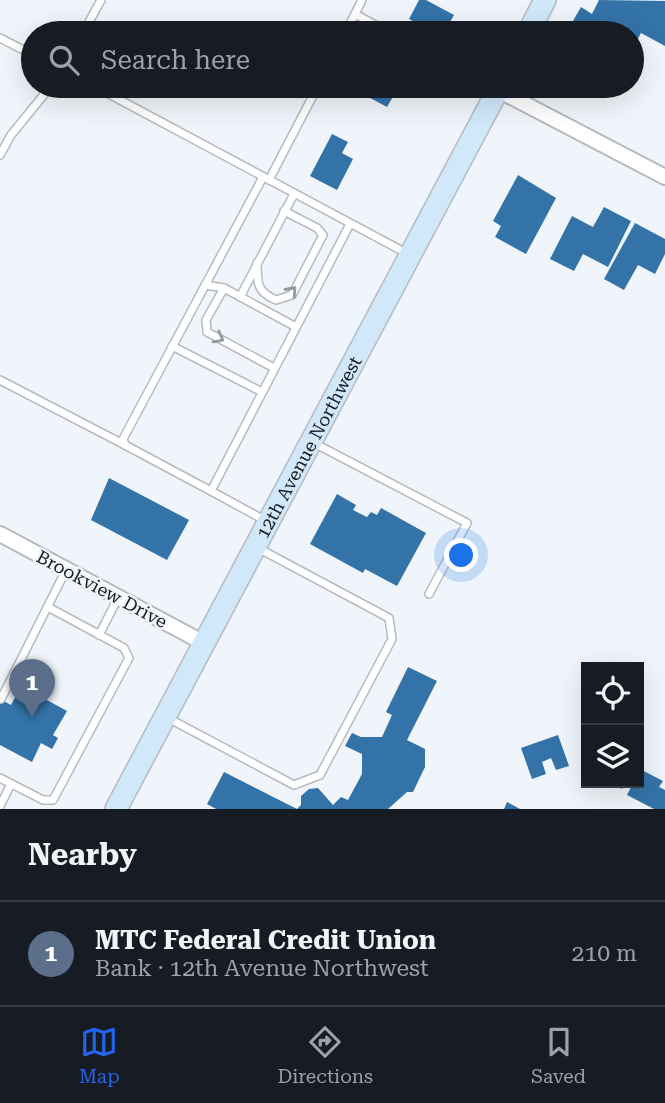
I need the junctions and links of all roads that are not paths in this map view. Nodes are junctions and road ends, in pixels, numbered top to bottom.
1 (101, 0) edge
2 (362, 0) edge
3 (545, 0) edge
4 (355, 14) junction
5 (90, 21) edge
6 (351, 21) edge
7 (368, 21) edge
8 (534, 21) edge
9 (0, 38) edge
10 (21, 49) edge
11 (41, 98) edge
12 (116, 98) edge
13 (311, 98) edge
14 (490, 98) edge
15 (517, 98) edge
16 (0, 155) edge
17 (665, 177) edge
18 (266, 179) junction
19 (294, 194) junction
20 (284, 211) junction
21 (350, 224) junction
22 (410, 255) junction
23 (257, 263) junction
24 (205, 285) junction
25 (224, 288) junction
26 (240, 297) junction
27 (296, 327) junction
28 (172, 346) junction
29 (274, 368) junction
30 (0, 380) edge
31 (262, 392) junction
32 (312, 441) junction
33 (124, 445) junction
34 (211, 491) junction
35 (268, 522) junction
36 (0, 534) edge
37 (255, 546) junction
38 (66, 570) junction
39 (429, 594) dead end
40 (118, 598) junction
41 (48, 607) junction
42 (99, 635) junction
43 (204, 643) junction
44 (1, 699) edge
45 (165, 717) junction
46 (0, 778) edge
47 (11, 783) junction
48 (0, 806) edge
49 (116, 809) edge

1 - 5 lane
2 - 4 lane
3 - 8 main road
4 - 6 lane
4 - 7 lane
9 - 10 lane
11 - 16 lane
12 - 18 lane
13 - 18 lane
14 - 22 main road, 12th Avenue Northwest
15 - 17 street
18 - 19 lane
18 - 24 lane
19 - 20 lane
19 - 21 lane
20 - 23 lane
23 -> 20 lane
21 - 22 lane
21 - 27 lane
22 - 32 main road, 12th Avenue Northwest
23 - 26 lane
24 - 25 lane
24 - 28 lane
25 - 26 lane
25 -> 29 lane
26 - 27 lane
27 - 29 lane
28 - 31 lane
28 - 33 lane
29 - 31 lane
30 - 33 lane
31 - 34 lane
32 - 35 main road, 12th Avenue Northwest
32 - 39 lane
33 - 34 lane
34 - 35 lane
35 - 37 main road, 12th Avenue Northwest
36 - 38 street, Brookview Drive
37 - 43 main road, 12th Avenue Northwest
37 - 45 lane
38 - 40 street, Brookview Drive
38 - 41 lane
40 - 42 lane
40 - 43 street, Brookview Drive
41 - 42 lane
41 - 44 lane
42 - 47 lane
43 - 45 main road, 12th Avenue Northwest
45 - 49 main road, 12th Avenue Northwest
46 - 47 lane
47 - 48 lane

